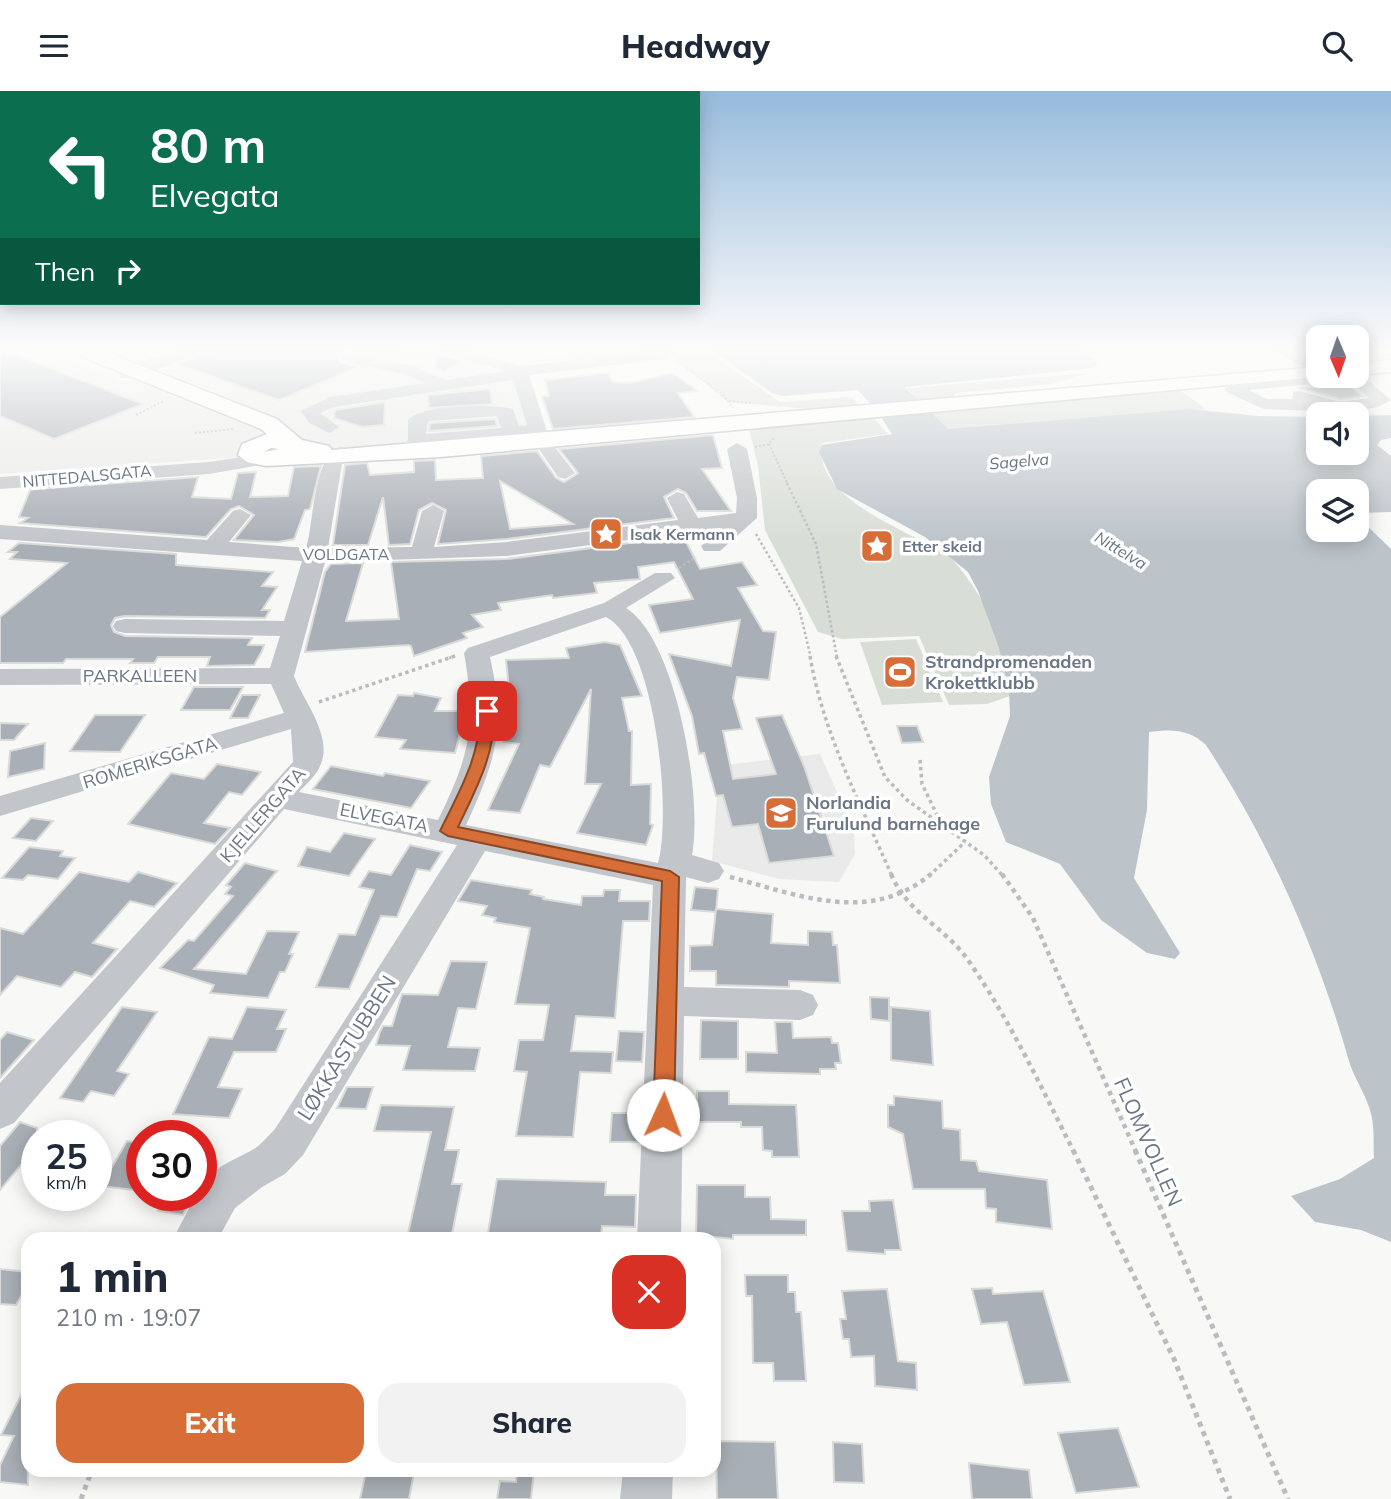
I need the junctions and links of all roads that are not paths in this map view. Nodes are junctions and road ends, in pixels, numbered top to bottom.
1 (225, 413) edge
2 (311, 413) edge
3 (533, 413) edge
4 (877, 413) edge
5 (539, 436) junction
6 (267, 443) junction
7 (412, 447) junction
8 (344, 448) junction
9 (737, 449) road end
10 (0, 467) edge
11 (565, 473) dead end
12 (0, 482) edge
13 (677, 498) dead end
14 (433, 511) dead end
15 (240, 515) dead end
16 (746, 518) junction
17 (691, 524) junction
18 (2, 535) edge
19 (712, 546) road end
20 (212, 548) junction
21 (421, 554) junction
22 (315, 555) junction
23 (663, 578) road end
24 (611, 609) junction
25 (125, 626) dead end
26 (292, 629) junction
27 (281, 676) junction
28 (0, 677) edge
29 (298, 713) junction
30 (277, 798) junction
31 (0, 806) edge
32 (463, 834) junction
33 (673, 870) junction
34 (708, 871) road end
35 (667, 1001) junction
36 (800, 1005) dead end
37 (0, 1111) edge
38 (199, 1232) edge
39 (659, 1232) edge
40 (648, 1477) edge
41 (646, 1499) edge

1 - 6 main road
2 - 8 street
3 - 5 street
4 - 5 main road, NITTEDALSGATA
5 - 7 main road, NITTEDALSGATA
5 - 7 street
5 - 11 street
6 - 8 main road, NITTEDALSGATA
6 - 12 street, NITTEDALSGATA
7 - 8 main road, NITTEDALSGATA
8 - 22 street
9 - 16 street
10 - 12 street
13 - 17 street
14 - 21 street
15 - 20 street
16 - 17 street, VOLDGATA
16 - 19 street
17 - 21 street, VOLDGATA
18 - 20 street, VOLDGATA
20 - 22 street, VOLDGATA
21 - 22 street, VOLDGATA
22 - 26 street
23 - 24 street
24 - 32 street, LØKKASTUBBEN
24 - 33 street
25 - 26 street
26 - 27 street
27 - 28 street, PARKALLEEN
27 - 29 street, KJELLERGATA
29 - 30 street, KJELLERGATA
29 - 31 street, ROMERIKSGATA
30 - 32 street, ELVEGATA
30 - 37 street, KJELLERGATA
32 - 33 street, ELVEGATA
32 - 38 street, LØKKASTUBBEN
33 - 34 street, ELVEGATA
33 - 35 street
35 - 36 street
35 - 39 street
40 - 41 street

